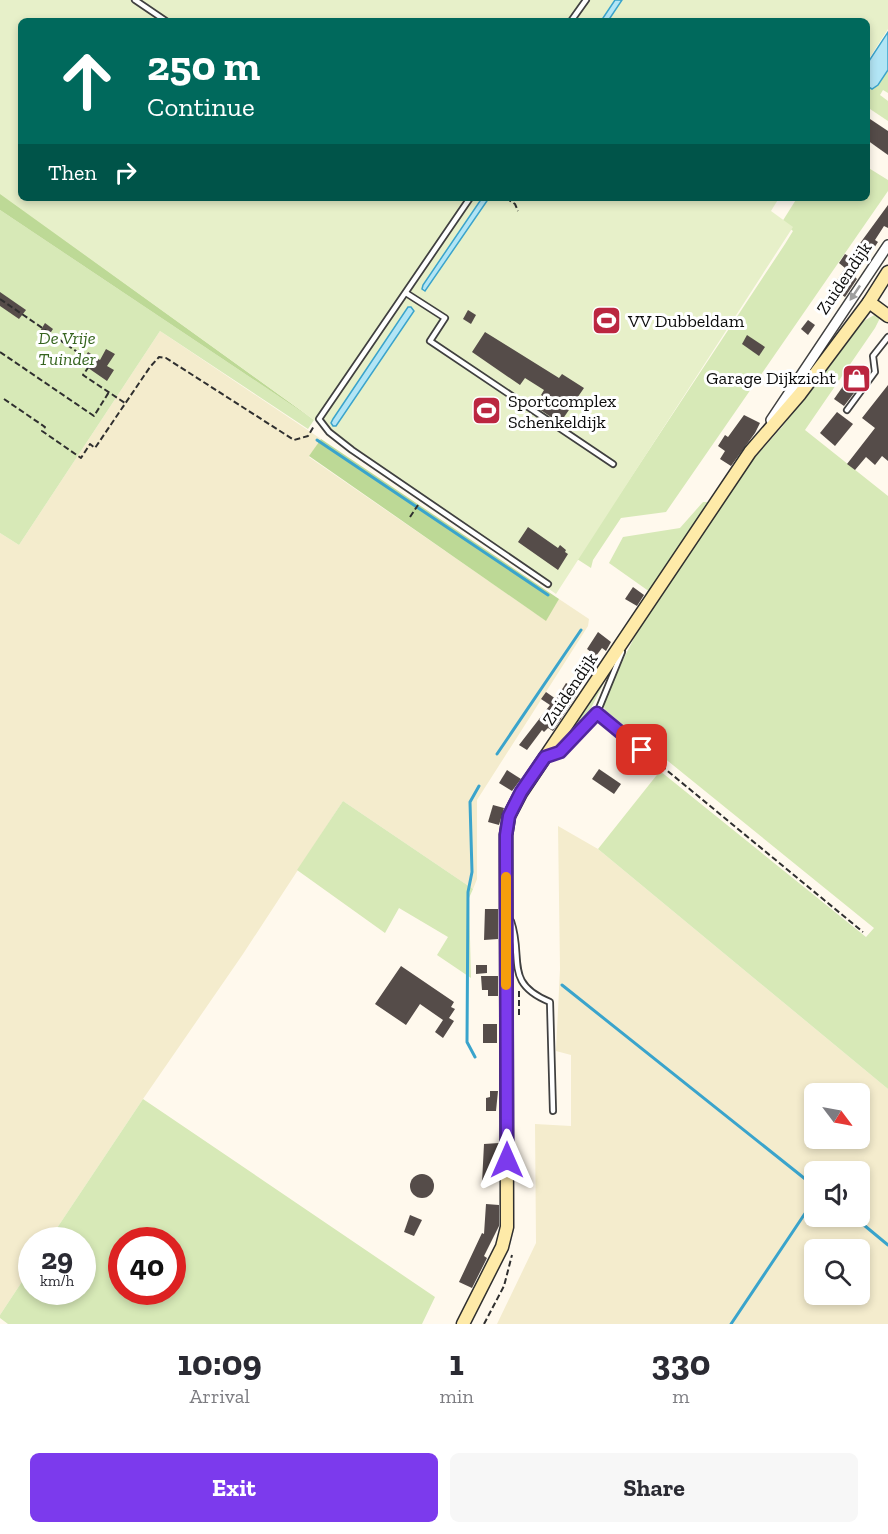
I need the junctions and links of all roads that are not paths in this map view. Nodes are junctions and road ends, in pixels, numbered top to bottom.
1 (135, 0) edge
2 (586, 0) edge
3 (162, 18) edge
4 (574, 18) edge
5 (468, 201) edge
6 (888, 245) edge
7 (888, 272) edge
8 (406, 292) junction
9 (869, 302) junction
10 (888, 316) edge
11 (888, 337) edge
12 (847, 410) dead end
13 (750, 452) junction
14 (613, 464) dead end
15 (548, 584) dead end
16 (630, 632) junction
17 (597, 713) junction
18 (642, 750) road end
19 (545, 757) junction
20 (505, 904) junction
21 (553, 1112) dead end
22 (463, 1324) edge

1 - 3 lane
2 - 4 lane
5 - 8 lane
6 -> 13 street, Zuidendijk
7 - 9 street, Zuidendijk
8 - 14 lane
8 - 15 lane
9 - 10 street
9 - 13 street, Zuidendijk
11 - 12 lane
13 - 16 street, Zuidendijk
16 - 17 lane
16 - 19 street, Zuidendijk
17 - 18 lane
17 - 19 lane
19 - 20 street, Zuidendijk
20 - 21 lane
20 - 22 street, Zuidendijk

